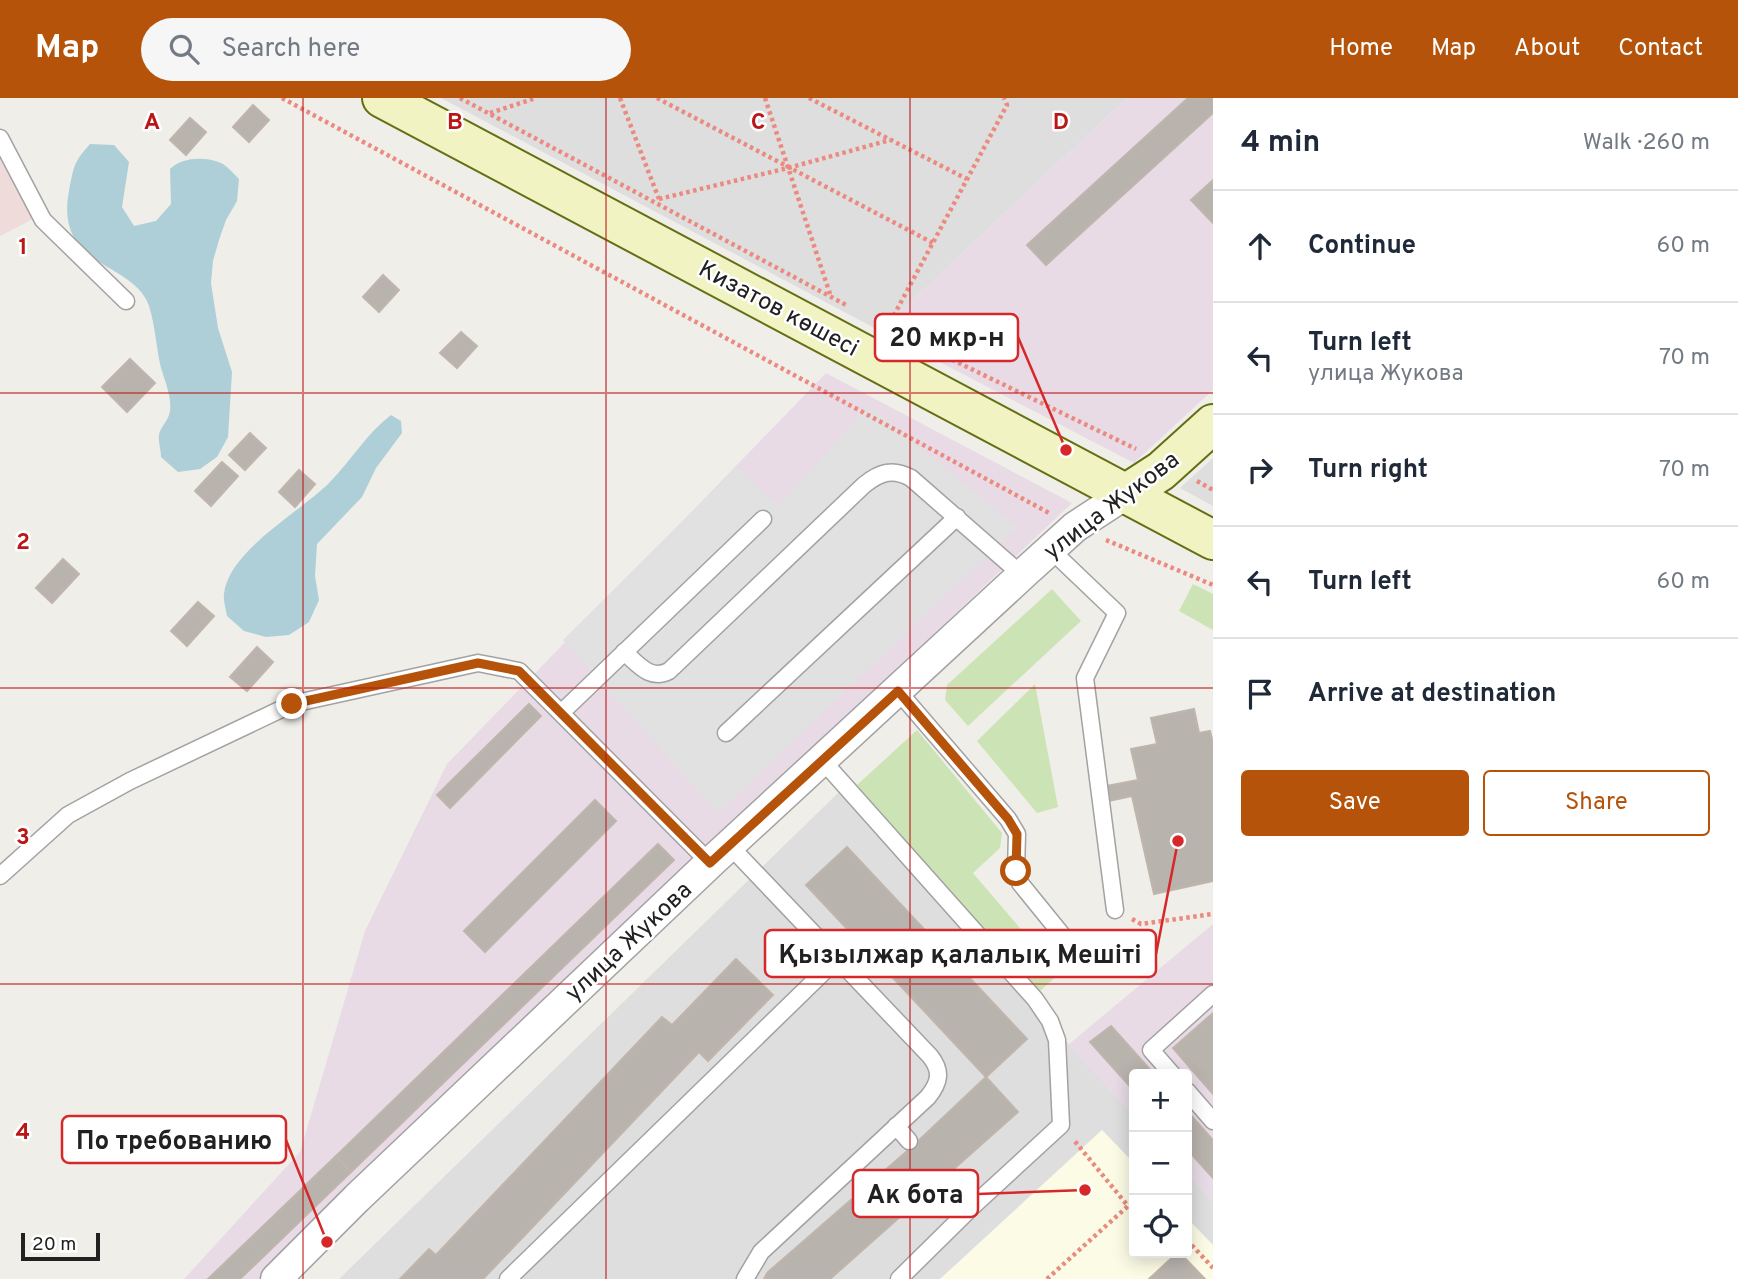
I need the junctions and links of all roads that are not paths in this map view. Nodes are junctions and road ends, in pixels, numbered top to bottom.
1 (382, 98) edge
2 (0, 138) edge
3 (126, 301) dead end
4 (1213, 424) edge
5 (1127, 493) junction
6 (957, 517) junction
7 (763, 519) dead end
8 (1213, 540) edge
9 (1050, 549) junction
10 (1022, 575) junction
11 (624, 652) junction
12 (898, 691) junction
13 (561, 713) junction
14 (726, 733) dead end
15 (822, 760) junction
16 (720, 854) junction
17 (0, 876) edge
18 (1115, 910) road end
19 (1080, 957) dead end
20 (838, 958) junction
21 (1213, 994) edge
22 (1168, 1069) edge
23 (1192, 1097) edge
24 (1213, 1121) edge
25 (896, 1126) junction
26 (909, 1141) dead end
27 (951, 1184) dead end
28 (974, 1205) junction
29 (276, 1279) edge
30 (508, 1279) edge
31 (745, 1279) edge
32 (899, 1279) edge

1 - 5 main road, Кизатов көшесі
2 - 3 lane
4 - 5 main road, улица Жукова
5 - 8 main road, Кизатов көшесі
5 - 9 street, улица Жукова
6 - 10 lane
6 - 11 lane
6 - 14 lane
7 - 11 lane
9 - 10 street, улица Жукова
9 - 18 lane
10 - 12 street, улица Жукова
11 - 13 lane
12 - 15 street, улица Жукова
12 - 19 lane
13 - 16 lane
13 - 17 lane
15 - 16 street, улица Жукова
15 - 28 lane
16 - 20 lane
16 - 29 street, улица Жукова
20 - 25 lane
20 - 30 lane
21 - 22 lane
23 - 24 lane
25 - 26 lane
25 - 31 lane
27 - 28 lane
28 - 32 lane

